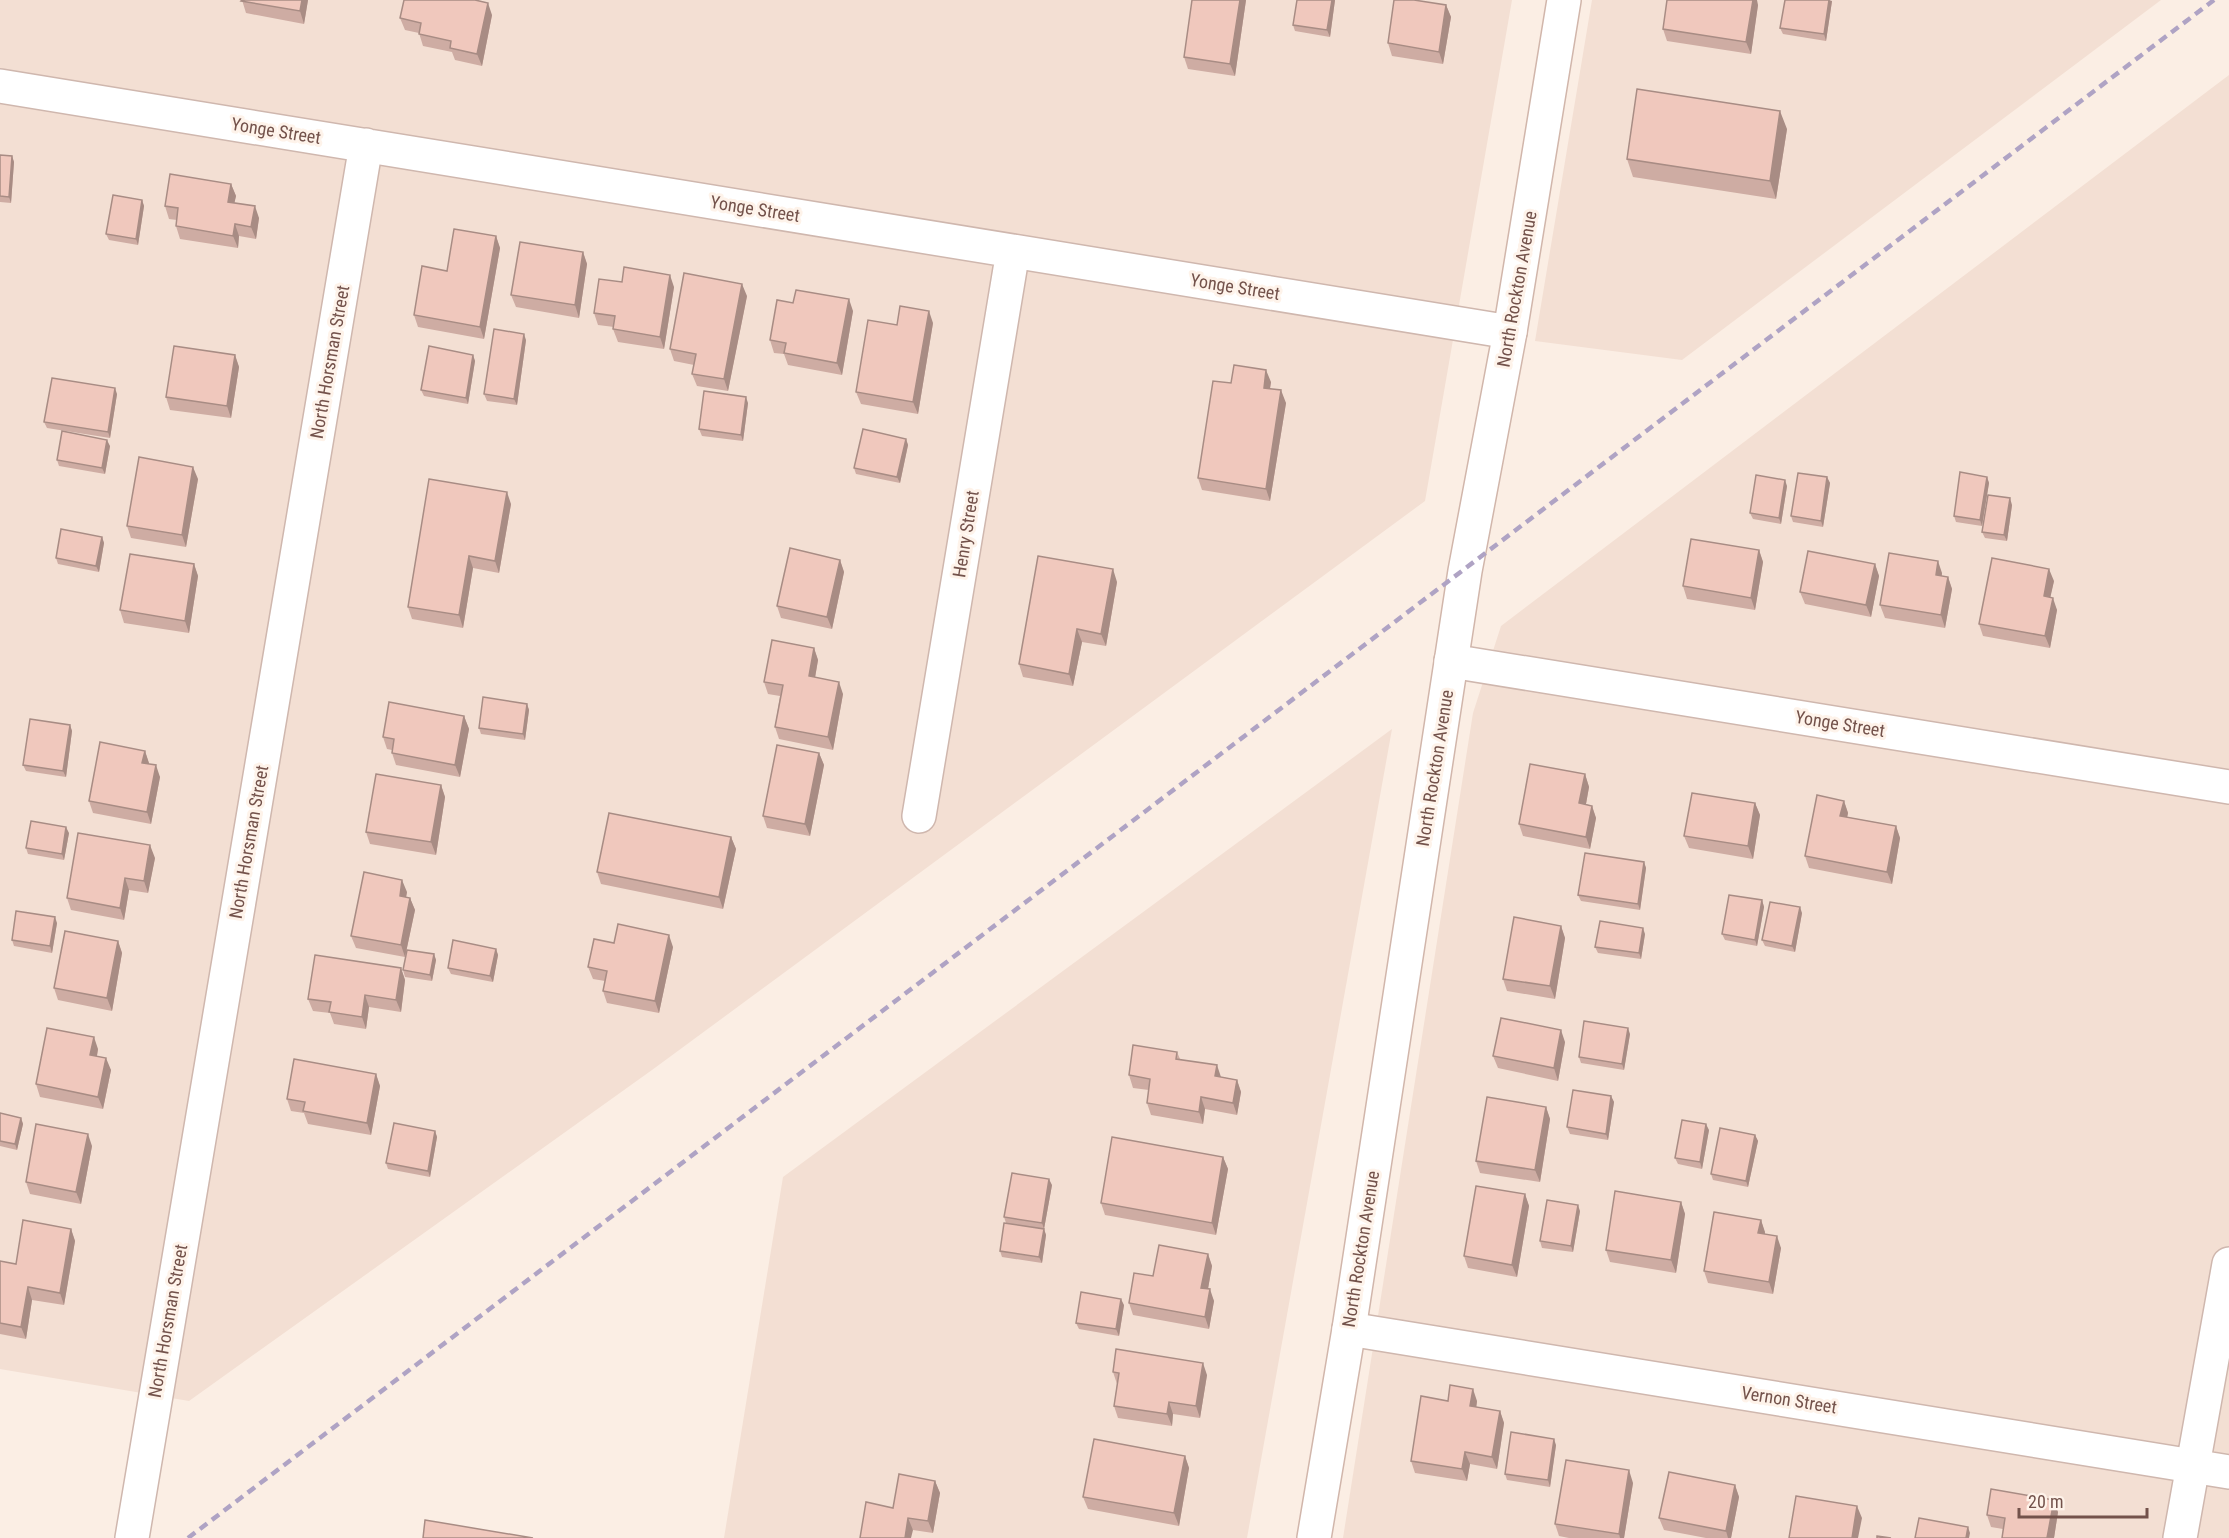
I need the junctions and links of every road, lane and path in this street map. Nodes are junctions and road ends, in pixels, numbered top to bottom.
1 (1564, 0) edge
2 (0, 86) edge
3 (366, 145) junction
4 (1013, 251) junction
5 (1510, 332) junction
6 (1451, 661) junction
7 (2229, 787) edge
8 (919, 816) dead end
9 (2229, 1264) edge
10 (1349, 1329) junction
11 (2194, 1466) junction
12 (2229, 1472) edge
13 (132, 1538) edge
14 (1314, 1538) edge
15 (2180, 1538) edge

1 - 5 street, North Rockton Avenue
2 - 3 street, Yonge Street
3 - 4 street, Yonge Street
3 - 13 street, North Horsman Street
4 - 5 street, Yonge Street
4 - 8 street, Henry Street
5 - 6 street, North Rockton Avenue
6 - 7 street, Yonge Street
6 - 10 street, North Rockton Avenue
9 - 11 street
10 - 11 street, Vernon Street
10 - 14 street, North Rockton Avenue
11 - 12 street, Vernon Street
11 - 15 street

